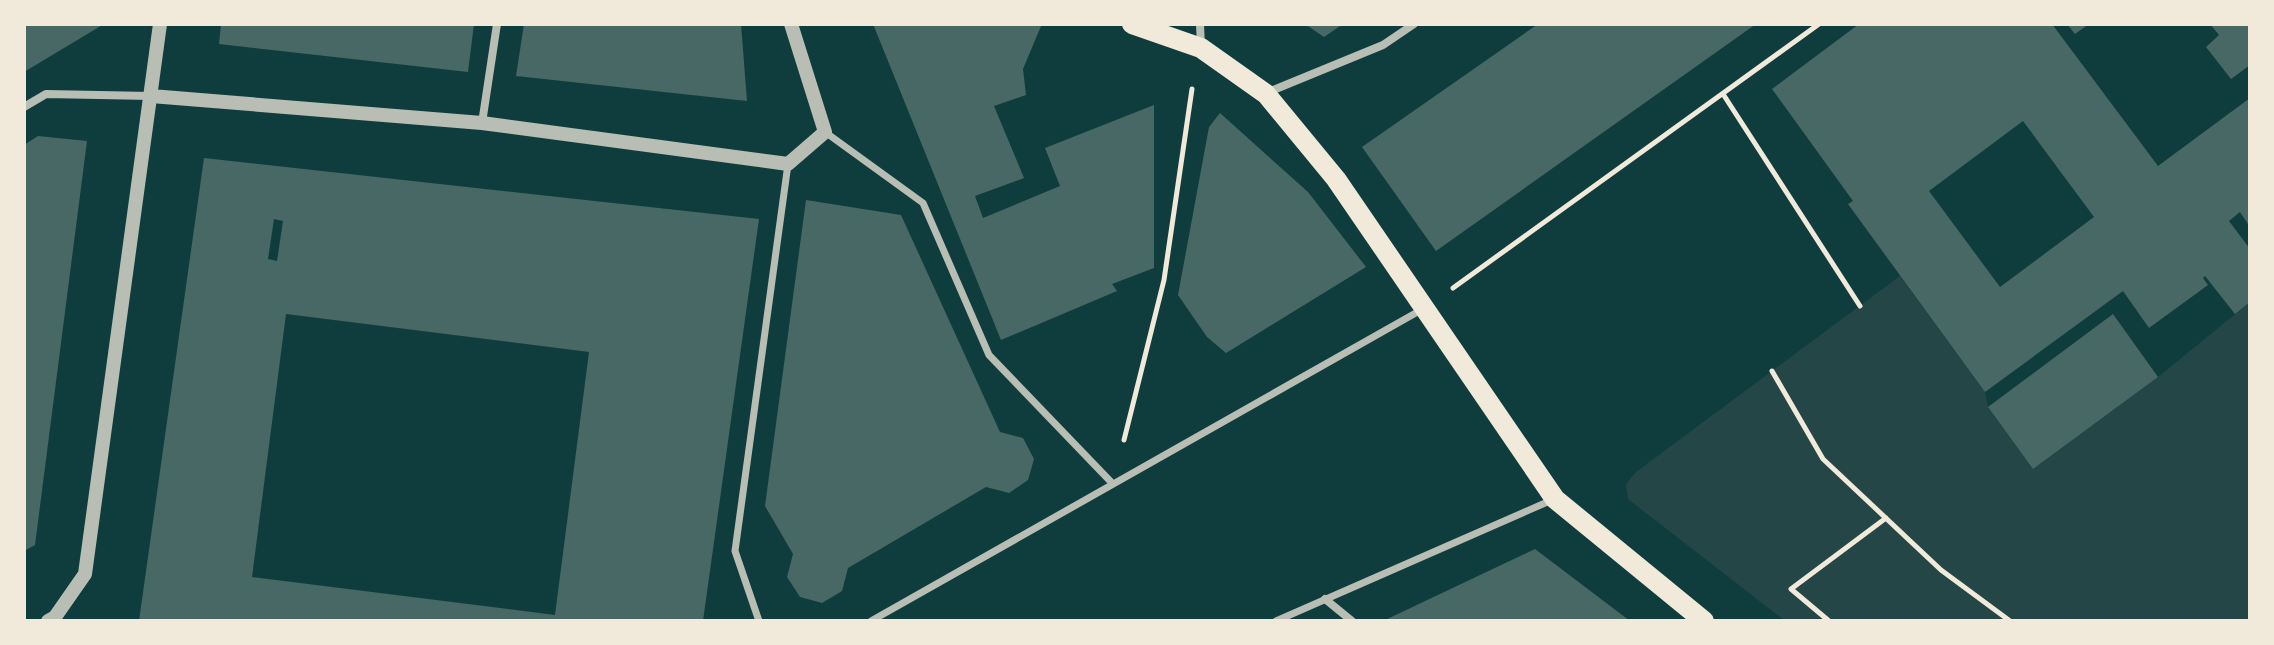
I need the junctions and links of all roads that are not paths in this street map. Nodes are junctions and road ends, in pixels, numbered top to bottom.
1 (160, 24) edge
2 (497, 24) edge
3 (791, 24) edge
4 (1132, 24) edge
5 (1200, 24) edge
6 (1414, 24) edge
7 (1201, 48) junction
8 (1266, 94) junction
9 (151, 96) junction
10 (24, 107) edge
11 (482, 123) junction
12 (825, 132) junction
13 (788, 164) junction
14 (1426, 307) junction
15 (1113, 484) junction
16 (1555, 499) junction
17 (1325, 599) junction
18 (53, 620) edge
19 (759, 621) edge
20 (871, 621) edge
21 (1276, 621) edge
22 (1352, 621) edge
23 (1704, 621) edge

1 - 9 street
2 - 11 street
3 - 12 street
4 - 7 main road
5 - 7 street
6 - 8 street
7 - 8 main road
8 - 14 main road
9 - 10 street
9 - 11 street
9 - 18 street
11 - 13 street
12 - 13 street
12 - 15 street
13 - 19 street
14 - 15 street
14 - 16 main road
15 - 20 street
16 - 17 street
16 - 23 main road
17 - 21 street
17 - 22 street

